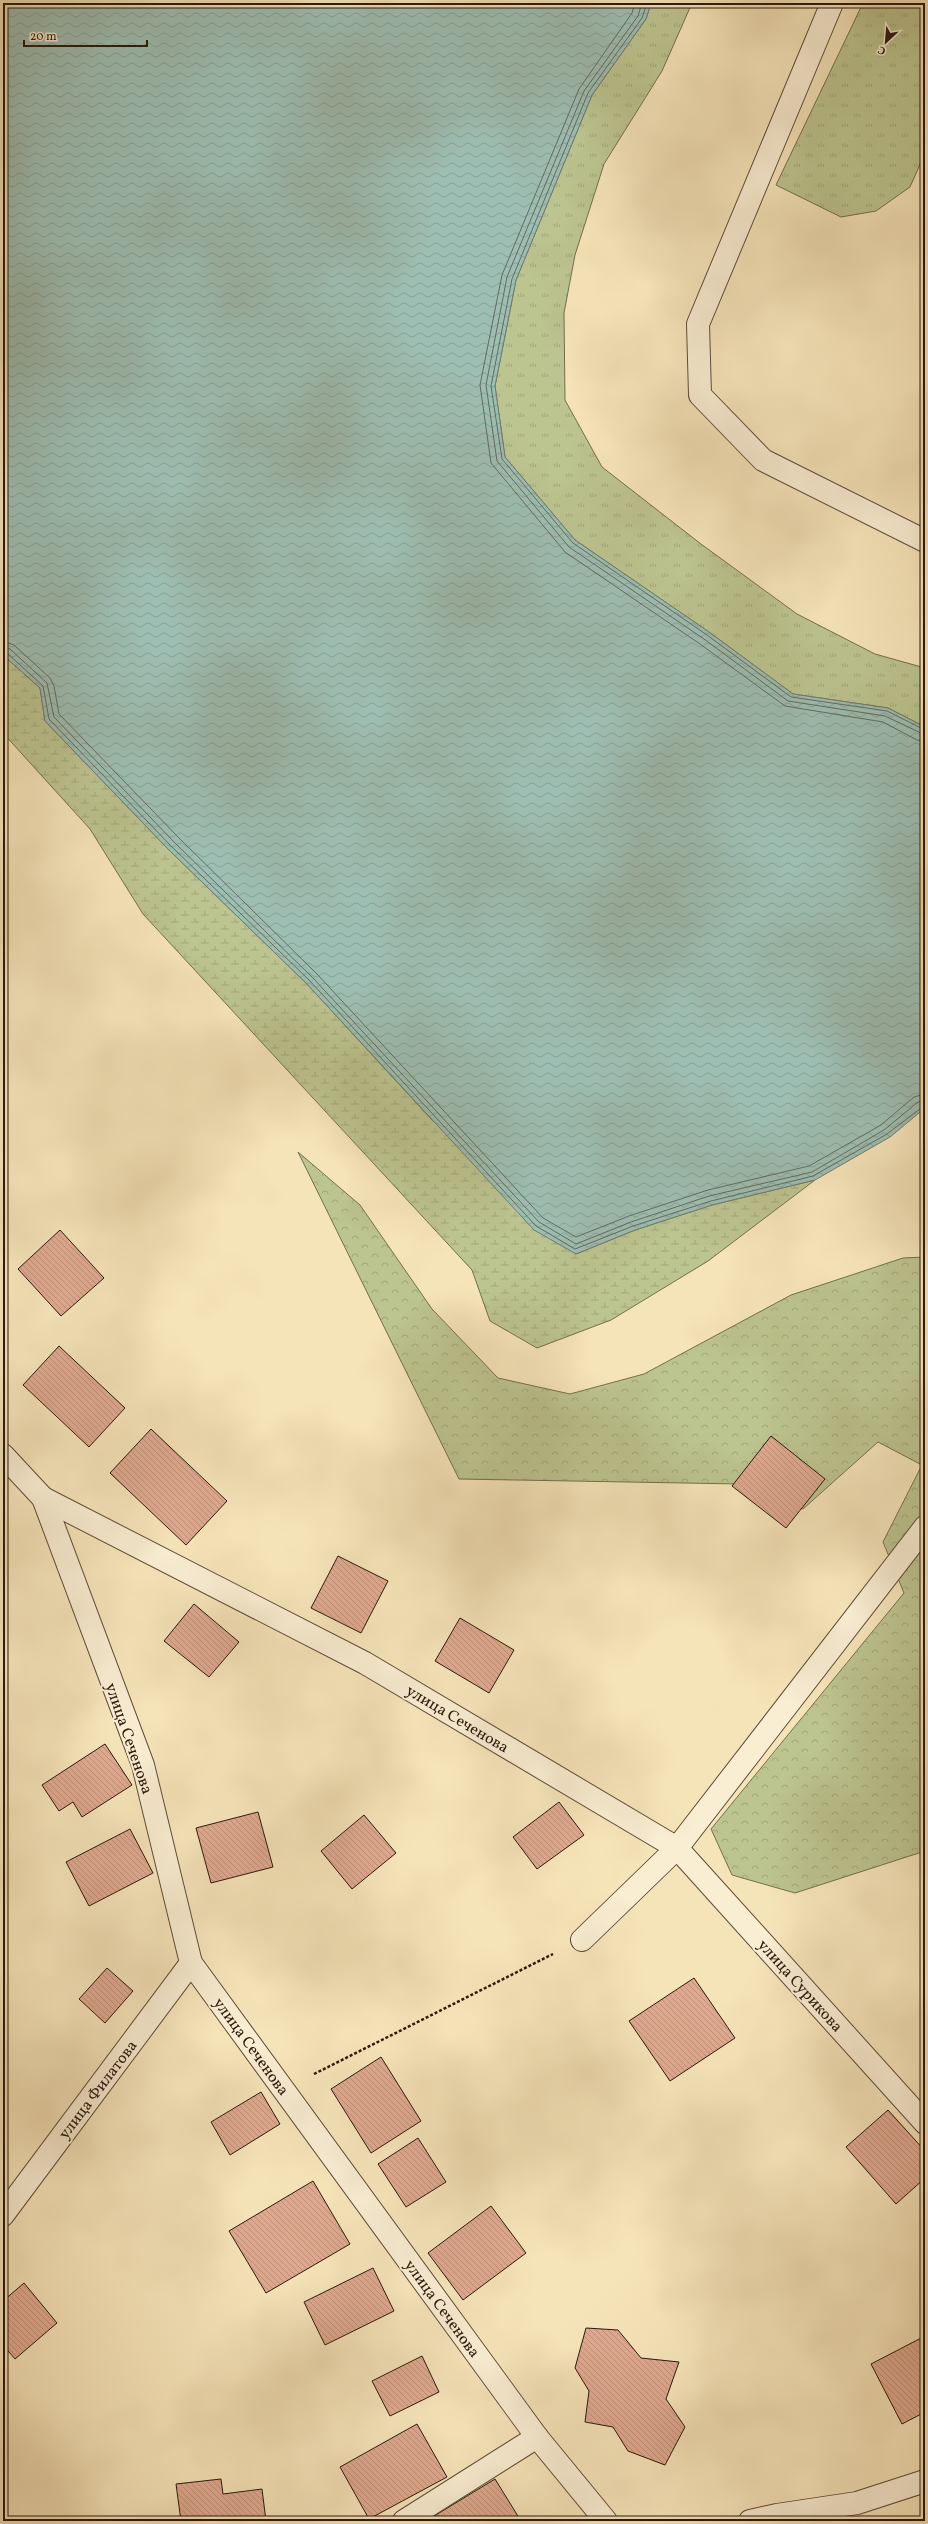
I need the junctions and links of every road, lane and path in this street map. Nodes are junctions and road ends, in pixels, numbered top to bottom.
1 (832, 3) edge
2 (925, 541) edge
3 (3, 1454) edge
4 (42, 1498) junction
5 (925, 1527) edge
6 (677, 1848) junction
7 (582, 1940) joint
8 (191, 1963) junction
9 (283, 2089) junction
10 (925, 2123) edge
11 (3, 2215) edge
12 (537, 2437) junction
13 (925, 2481) edge
14 (404, 2521) edge
15 (606, 2521) edge
16 (750, 2521) edge

1 - 2 street
3 - 4 street, улица Сеченова
4 - 6 street, улица Сеченова
4 - 8 street, улица Сеченова
5 - 6 street
6 - 7 street
6 - 10 street, улица Сурикова
7 - 9 path
8 - 9 street, улица Сеченова
8 - 11 street, улица Филатова
9 - 12 street, улица Сеченова
12 - 14 street
12 - 15 street, улица Сеченова
13 - 16 street

